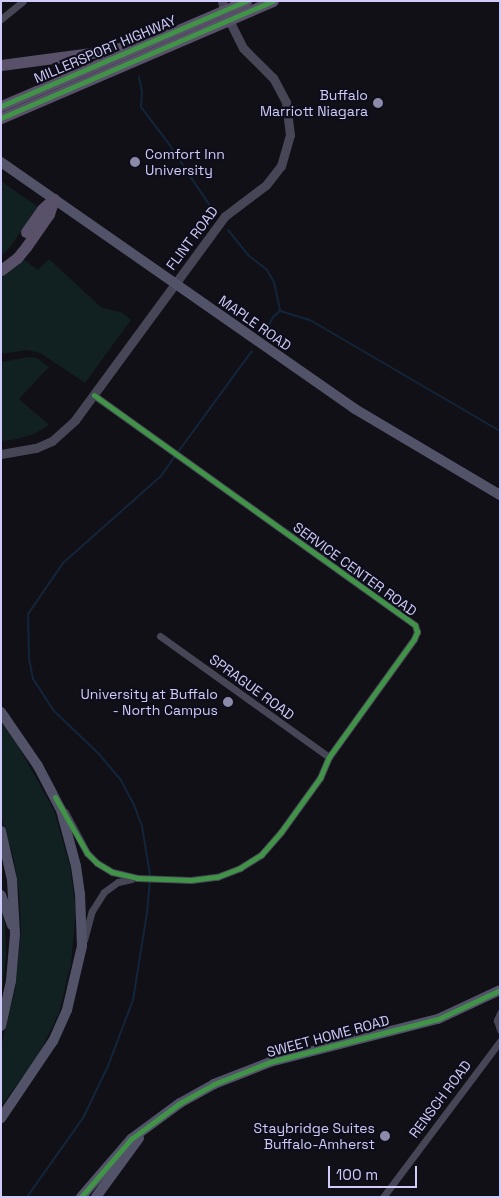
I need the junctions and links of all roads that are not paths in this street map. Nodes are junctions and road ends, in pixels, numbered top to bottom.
1 (23, 1) edge
2 (246, 1) edge
3 (273, 1) edge
4 (224, 10) edge
5 (1, 19) edge
6 (154, 40) junction
7 (1, 65) edge
8 (1, 106) edge
9 (1, 118) edge
10 (1, 162) edge
11 (54, 199) junction
12 (1, 262) edge
13 (1, 270) edge
14 (174, 284) junction
15 (94, 395) junction
16 (1, 454) edge
17 (500, 495) edge
18 (160, 636) dead end
19 (1, 712) edge
20 (329, 757) junction
21 (55, 797) junction
22 (1, 831) edge
23 (137, 878) junction
24 (1, 895) edge
25 (15, 934) junction
26 (82, 946) junction
27 (500, 990) edge
28 (500, 1013) edge
29 (1, 1026) edge
30 (500, 1030) edge
31 (500, 1041) edge
32 (5, 1109) edge
33 (1, 1118) edge
34 (146, 1130) junction
35 (81, 1197) edge
36 (96, 1197) edge
37 (383, 1197) edge

1 - 5 street
2 - 4 main road, MILLERSPORT HIGHWAY
3 - 4 main road, MILLERSPORT HIGHWAY
4 - 6 main road, MILLERSPORT HIGHWAY
4 - 9 main road, MILLERSPORT HIGHWAY
4 - 14 street, FLINT ROAD
6 - 7 main road
6 - 8 main road, MILLERSPORT HIGHWAY
10 - 11 main road, MAPLE ROAD
11 - 12 main road
11 - 13 main road
11 - 14 main road, MAPLE ROAD
14 - 15 street, FLINT ROAD
14 - 17 main road, MAPLE ROAD
15 - 16 street, FLINT ROAD
15 - 20 street, SERVICE CENTER ROAD
18 - 20 street, SPRAGUE ROAD
19 - 21 main road
20 - 23 street, SERVICE CENTER ROAD
21 - 23 street, SERVICE CENTER ROAD
21 - 26 main road
22 - 25 main road
23 - 26 street, SERVICE CENTER ROAD
24 - 25 main road
25 - 29 main road
26 - 32 main road
27 - 34 main road, SWEET HOME ROAD
28 - 30 street
31 - 37 street, RENSCH ROAD
32 - 33 main road
34 - 35 main road, SWEET HOME ROAD
34 - 36 main road, SWEET HOME ROAD

